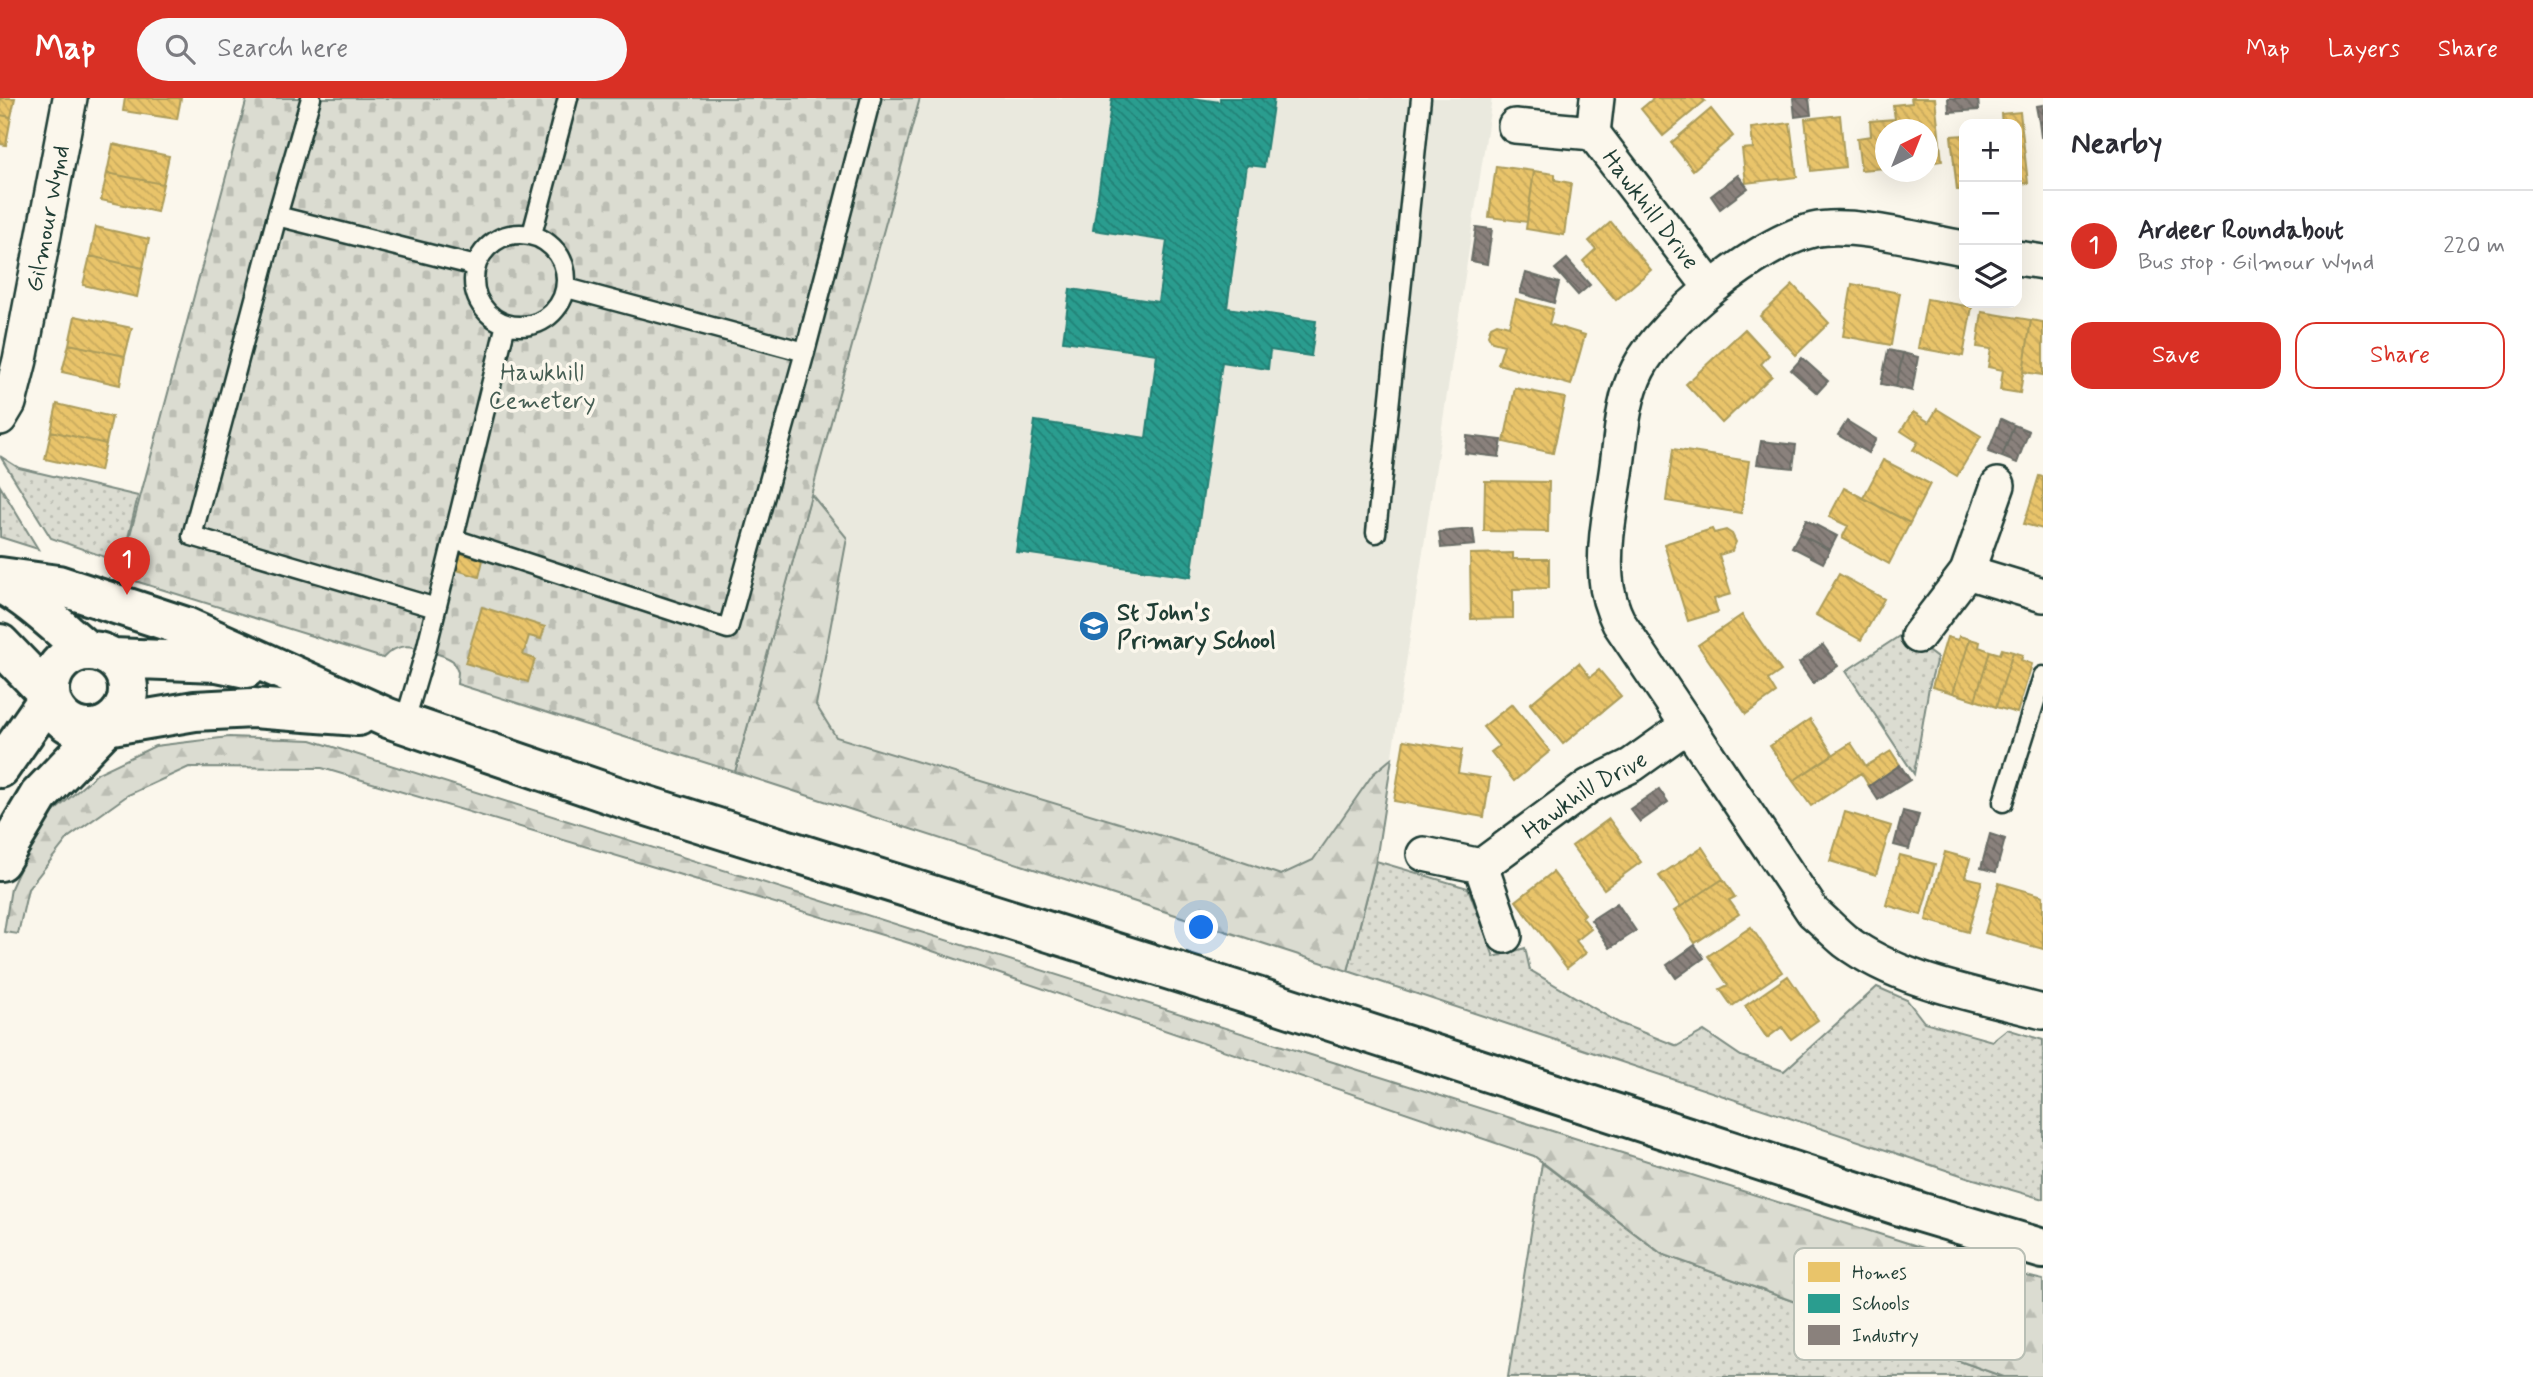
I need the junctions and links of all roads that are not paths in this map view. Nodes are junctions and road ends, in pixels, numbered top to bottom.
1 (70, 98) edge
2 (312, 98) edge
3 (568, 98) edge
4 (871, 98) edge
5 (1597, 98) edge
6 (1416, 100) edge
7 (1515, 126) dead end
8 (1593, 133) junction
9 (276, 216) junction
10 (532, 234) junction
11 (1959, 247) edge
12 (2022, 259) edge
13 (2043, 262) edge
14 (476, 266) junction
15 (567, 288) junction
16 (1711, 288) junction
17 (506, 324) junction
18 (805, 352) junction
19 (0, 418) edge
20 (1998, 485) dead end
21 (1376, 533) dead end
22 (454, 539) junction
23 (1968, 572) junction
24 (0, 577) edge
25 (0, 583) edge
26 (2043, 595) edge
27 (436, 608) junction
28 (1918, 636) dead end
29 (0, 644) edge
30 (99, 654) junction
31 (2043, 676) edge
32 (295, 677) junction
33 (50, 696) junction
34 (396, 721) junction
35 (1688, 725) junction
36 (106, 726) junction
37 (0, 768) edge
38 (2003, 802) dead end
39 (1424, 854) dead end
40 (0, 861) edge
41 (1481, 866) junction
42 (1505, 936) dead end
43 (2043, 1012) edge
44 (2043, 1249) edge

1 - 19 street, Gilmour Wynd
2 - 9 lane
3 - 10 lane
4 - 18 lane
5 - 8 street, Hawkhill Drive
6 - 21 lane
7 - 8 street, Hawkhill Drive
8 - 16 street, Hawkhill Drive
9 - 14 lane
9 - 27 lane
10 - 14 lane
10 - 15 lane
11 - 16 street
12 - 13 street
14 - 17 lane
15 - 17 lane
15 - 18 lane
16 - 35 street
17 - 22 lane
18 - 22 lane
20 - 23 street
22 - 27 lane
23 - 26 street
23 - 28 street
24 - 32 main road
25 - 30 main road
27 - 34 lane
29 - 33 main road
30 - 32 main road
30 - 33 main road
30 - 36 main road
31 - 38 lane
32 - 34 main road
33 - 36 main road
33 - 37 main road
34 - 36 main road
34 - 44 main road
35 - 41 street, Hawkhill Drive
35 - 43 street
36 - 40 main road
39 - 41 street
41 - 42 street

